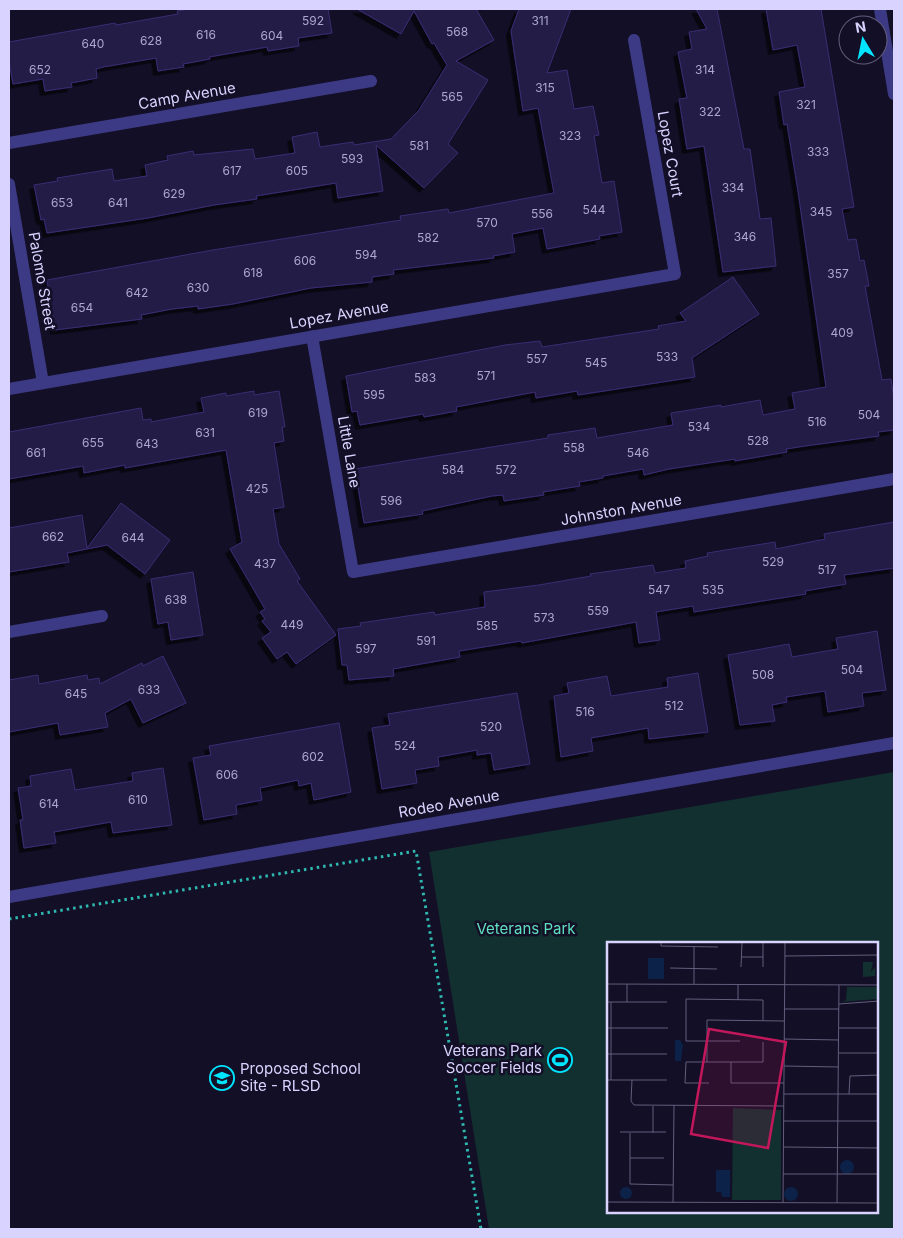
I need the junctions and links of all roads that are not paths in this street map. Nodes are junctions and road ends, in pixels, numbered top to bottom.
1 (880, 9) edge
2 (634, 40) dead end
3 (371, 81) dead end
4 (894, 94) edge
5 (9, 143) edge
6 (9, 184) edge
7 (675, 274) joint
8 (312, 336) junction
9 (43, 383) junction
10 (9, 389) edge
11 (894, 479) edge
12 (353, 572) joint
13 (102, 616) dead end
14 (9, 632) edge
15 (894, 743) edge
16 (9, 897) edge

1 - 4 street
2 - 7 street, Lopez Court
3 - 5 street, Camp Avenue
6 - 9 street, Palomo Street
7 - 8 street, Lopez Avenue
8 - 9 street, Lopez Avenue
8 - 12 street, Little Lane
9 - 10 street, Lopez Avenue
11 - 12 street, Johnston Avenue
13 - 14 street
15 - 16 street, Rodeo Avenue

